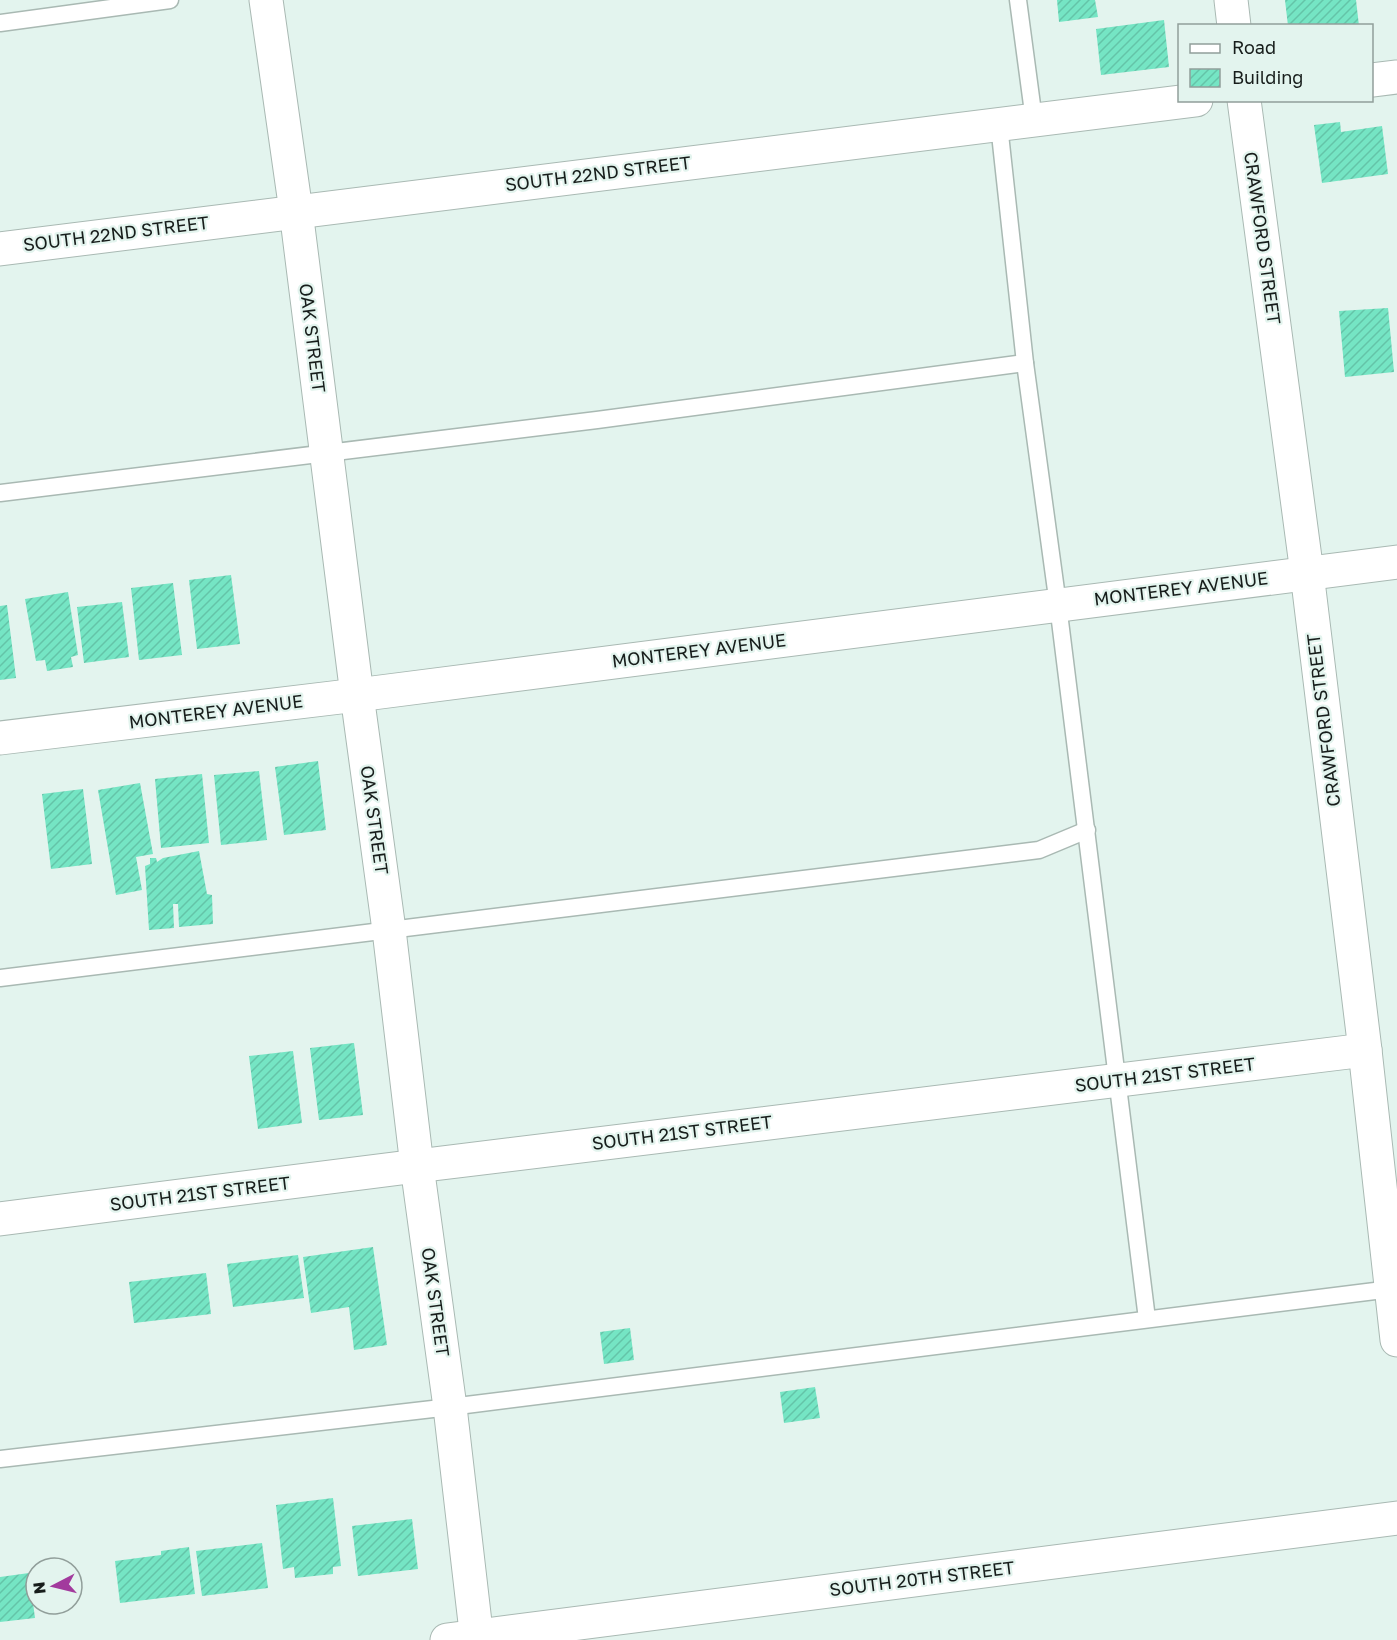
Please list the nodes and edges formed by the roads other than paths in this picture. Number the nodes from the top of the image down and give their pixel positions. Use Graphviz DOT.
graph roads {
  1 [pos="170,0"];
  2 [pos="266,0"];
  3 [pos="1018,0"];
  4 [pos="1231,0"];
  5 [pos="0,23"];
  6 [pos="1234,24"];
  7 [pos="1397,77"];
  8 [pos="1373,80"];
  9 [pos="1180,102"];
  10 [pos="1244,102"];
  11 [pos="1034,120"];
  12 [pos="999,125"];
  13 [pos="296,212"];
  14 [pos="0,249"];
  15 [pos="1025,363"];
  16 [pos="326,453"];
  17 [pos="0,494"];
  18 [pos="1397,562"];
  19 [pos="1306,573"];
  20 [pos="1058,605"];
  21 [pos="357,695"];
  22 [pos="0,738"];
  23 [pos="1087,830"];
  24 [pos="389,930"];
  25 [pos="0,978"];
  26 [pos="1365,1050"];
  27 [pos="1118,1080"];
  28 [pos="417,1166"];
  29 [pos="0,1219"];
  30 [pos="1391,1289"];
  31 [pos="1147,1319"];
  32 [pos="1397,1341"];
  33 [pos="450,1407"];
  34 [pos="0,1459"];
  35 [pos="1397,1518"];
  36 [pos="467,1639"];
  1 -- 5 [label="lane"];
  2 -- 13 [label="street, OAK STREET"];
  3 -- 11 [label="lane"];
  4 -- 6 [label="street"];
  7 -- 8 [label="street"];
  9 -- 11 [label="street, SOUTH 22ND STREET"];
  10 -- 19 [label="street, CRAWFORD STREET"];
  11 -- 12 [label="street, SOUTH 22ND STREET"];
  12 -- 13 [label="street, SOUTH 22ND STREET"];
  12 -- 15 [label="lane"];
  13 -- 14 [label="street, SOUTH 22ND STREET"];
  13 -- 16 [label="street, OAK STREET"];
  15 -- 16 [label="lane"];
  15 -- 20 [label="lane"];
  16 -- 17 [label="lane"];
  16 -- 21 [label="street, OAK STREET"];
  18 -- 19 [label="street, MONTEREY AVENUE"];
  19 -- 20 [label="street, MONTEREY AVENUE"];
  19 -- 26 [label="street, CRAWFORD STREET"];
  20 -- 21 [label="street, MONTEREY AVENUE"];
  20 -- 23 [label="lane"];
  21 -- 22 [label="street, MONTEREY AVENUE"];
  21 -- 24 [label="street, OAK STREET"];
  23 -- 24 [label="lane"];
  23 -- 27 [label="lane"];
  24 -- 25 [label="lane"];
  24 -- 28 [label="street, OAK STREET"];
  26 -- 27 [label="street, SOUTH 21ST STREET"];
  26 -- 30 [label="street, CRAWFORD STREET"];
  27 -- 28 [label="street, SOUTH 21ST STREET"];
  27 -- 31 [label="lane"];
  28 -- 29 [label="street, SOUTH 21ST STREET"];
  28 -- 33 [label="street, OAK STREET"];
  30 -- 31 [label="lane"];
  30 -- 32 [label="street, CRAWFORD STREET"];
  31 -- 33 [label="lane"];
  33 -- 34 [label="lane"];
  33 -- 36 [label="street, OAK STREET"];
  35 -- 36 [label="street, SOUTH 20TH STREET"];
}
